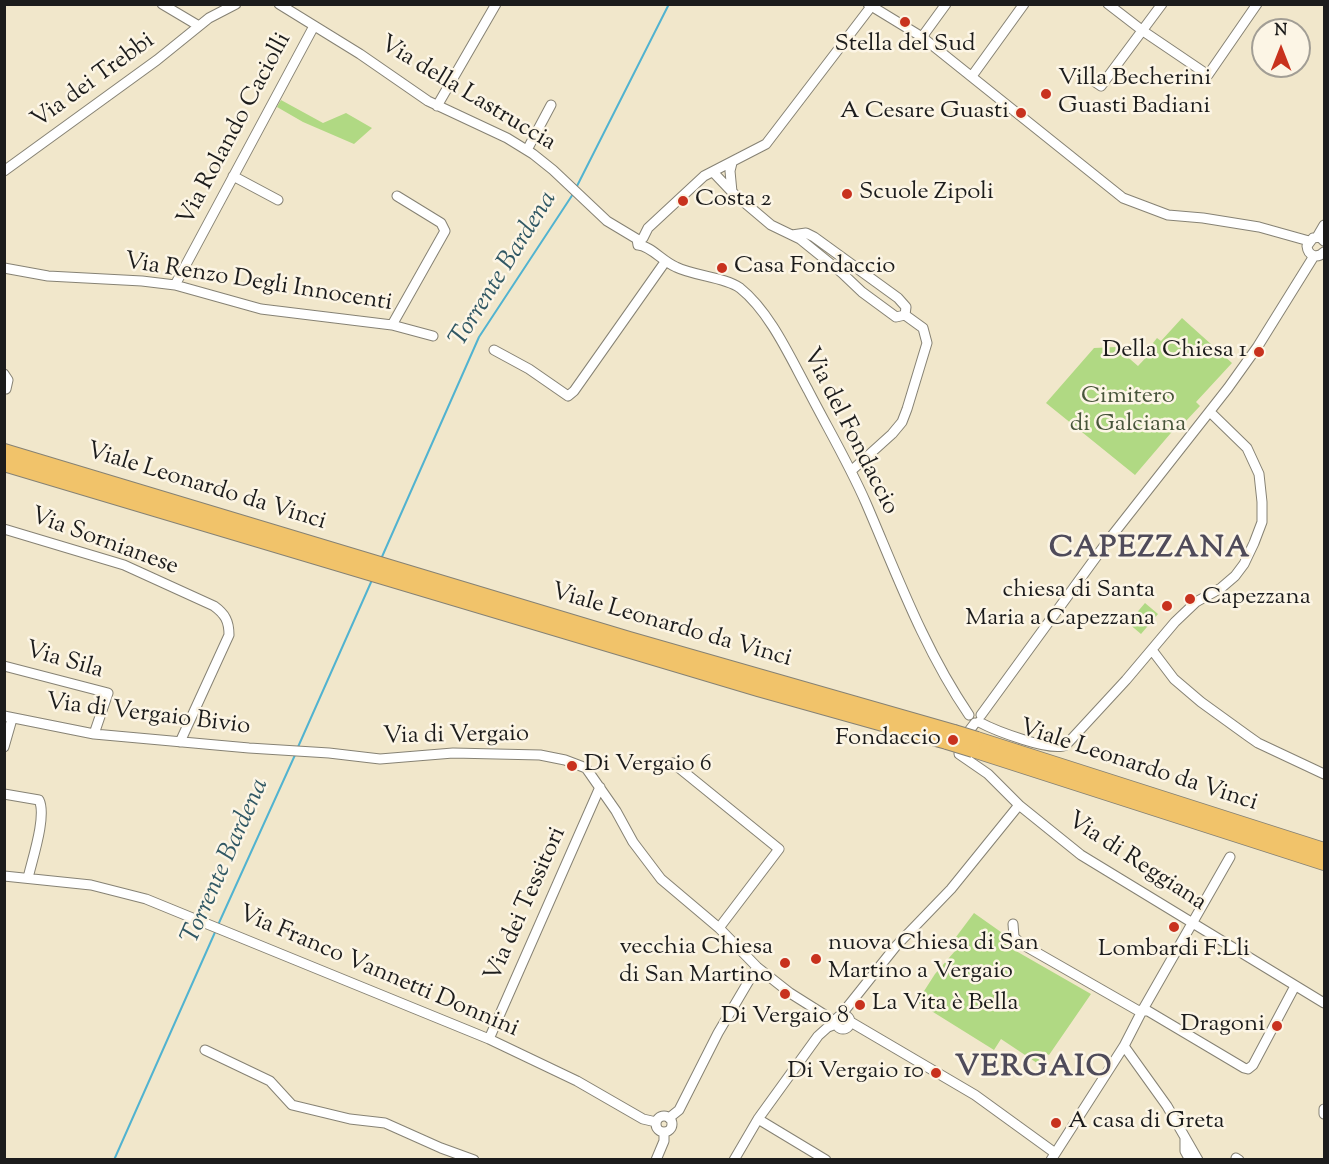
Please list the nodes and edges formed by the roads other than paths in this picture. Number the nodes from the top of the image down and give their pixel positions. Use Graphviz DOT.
graph roads {
  1 [pos="162,4"];
  2 [pos="236,4"];
  3 [pos="279,4"];
  4 [pos="496,4"];
  5 [pos="946,4"];
  6 [pos="1024,4"];
  7 [pos="1108,4"];
  8 [pos="1162,4"];
  9 [pos="1257,4"];
  10 [pos="871,5"];
  11 [pos="199,26"];
  12 [pos="314,26"];
  13 [pos="1143,31"];
  14 [pos="922,37"];
  15 [pos="972,76"];
  16 [pos="1089,78"];
  17 [pos="551,105"];
  18 [pos="437,106"];
  19 [pos="527,150"];
  20 [pos="732,163"];
  21 [pos="4,171"];
  22 [pos="713,172"];
  23 [pos="233,176"];
  24 [pos="732,192"];
  25 [pos="397,196"];
  26 [pos="278,200"];
  27 [pos="585,201"];
  28 [pos="1324,225"];
  29 [pos="1320,239"];
  30 [pos="641,240"];
  31 [pos="810,240"];
  32 [pos="1320,254"];
  33 [pos="665,262"];
  34 [pos="4,268"];
  35 [pos="175,285"];
  36 [pos="905,315"];
  37 [pos="392,325"];
  38 [pos="433,336"];
  39 [pos="494,350"];
  40 [pos="4,374"];
  41 [pos="6,389"];
  42 [pos="1210,411"];
  43 [pos="4,451"];
  44 [pos="4,464"];
  45 [pos="851,471"];
  46 [pos="4,529"];
  47 [pos="1152,650"];
  48 [pos="4,666"];
  49 [pos="8,717"];
  50 [pos="975,717"];
  51 [pos="94,734"];
  52 [pos="964,739"];
  53 [pos="180,742"];
  54 [pos="4,747"];
  55 [pos="288,751"];
  56 [pos="673,763"];
  57 [pos="1324,774"];
  58 [pos="600,787"];
  59 [pos="4,794"];
  60 [pos="1019,805"];
  61 [pos="1324,850"];
  62 [pos="1230,857"];
  63 [pos="1324,863"];
  64 [pos="4,876"];
  65 [pos="28,878"];
  66 [pos="1191,923"];
  67 [pos="1013,924"];
  68 [pos="719,928"];
  69 [pos="757,967"];
  70 [pos="1295,986"];
  71 [pos="1324,1003"];
  72 [pos="1142,1011"];
  73 [pos="821,1013"];
  74 [pos="843,1021"];
  75 [pos="818,1036"];
  76 [pos="489,1039"];
  77 [pos="1124,1046"];
  78 [pos="205,1050"];
  79 [pos="1324,1109"];
  80 [pos="1324,1114"];
  81 [pos="669,1118"];
  82 [pos="758,1119"];
  83 [pos="656,1122"];
  84 [pos="664,1132"];
  85 [pos="1185,1135"];
  86 [pos="1053,1156"];
  87 [pos="474,1160"];
  88 [pos="656,1160"];
  89 [pos="734,1160"];
  90 [pos="826,1160"];
  91 [pos="1190,1160"];
  92 [pos="1198,1160"];
  1 -- 11 [label="street"];
  2 -- 11 [label="street, Via dei Trebbi"];
  3 -- 12 [label="street, Via della Lastruccia"];
  4 -- 18 [label="street"];
  5 -- 14 [label="street"];
  6 -- 15 [label="street"];
  7 -- 13 [label="street"];
  8 -- 13 [label="street"];
  9 -- 13 [label="street"];
  10 -- 14 [label="street"];
  10 -- 20 [label="street"];
  11 -- 21 [label="street, Via dei Trebbi"];
  12 -- 18 [label="street, Via della Lastruccia"];
  12 -- 23 [label="street, Via Rolando Caciolli"];
  13 -- 16 [label="street"];
  14 -- 15 [label="street"];
  15 -- 29 [label="street"];
  17 -- 19 [label="street"];
  18 -- 19 [label="street, Via della Lastruccia"];
  19 -- 27 [label="street, Via della Lastruccia"];
  20 -- 22 [label="street"];
  20 -- 24 [label="street"];
  22 -- 24 [label="street"];
  22 -- 30 [label="street"];
  23 -- 26 [label="street"];
  23 -- 35 [label="street, Via Rolando Caciolli"];
  24 -- 31 [label="street"];
  25 -- 37 [label="street"];
  27 -- 30 [label="street, Via del Fondaccio"];
  28 -- 29 [label="street"];
  29 -- 32 [label="street"];
  30 -- 33 [label="street, Via del Fondaccio"];
  31 -- 36 [label="street"];
  31 -- 36 [label="street"];
  32 -- 42 [label="street"];
  33 -- 39 [label="street"];
  33 -- 45 [label="street, Via del Fondaccio"];
  34 -- 35 [label="street, Via Renzo Degli Innocenti"];
  35 -- 37 [label="street, Via Renzo Degli Innocenti"];
  36 -- 45 [label="street"];
  37 -- 38 [label="street, Via Renzo Degli Innocenti"];
  40 -- 41 [label="street"];
  42 -- 47 [label="street"];
  42 -- 50 [label="street"];
  43 -- 52 [label="highway, Viale Leonardo da Vinci"];
  44 -- 52 [label="highway, Viale Leonardo da Vinci"];
  45 -- 50 [label="street, Via del Fondaccio"];
  46 -- 53 [label="street, Via Sornianese"];
  47 -- 50 [label="street, Via del Fondaccio"];
  47 -- 57 [label="street"];
  48 -- 51 [label="street, Via Sila"];
  49 -- 51 [label="street, Via di Vergaio Bivio"];
  49 -- 54 [label="street"];
  50 -- 52 [label="street, Via di Reggiana"];
  51 -- 53 [label="street, Via di Vergaio Bivio"];
  52 -- 60 [label="street, Via di Reggiana"];
  52 -- 61 [label="highway, Viale Leonardo da Vinci"];
  52 -- 63 [label="highway, Viale Leonardo da Vinci"];
  53 -- 55 [label="street, Via di Vergaio Bivio"];
  55 -- 58 [label="street, Via di Vergaio"];
  56 -- 68 [label="street"];
  58 -- 68 [label="street, Via di Vergaio"];
  58 -- 76 [label="street, Via dei Tessitori"];
  59 -- 65 [label="street"];
  60 -- 66 [label="street, Via di Reggiana"];
  60 -- 74 [label="street"];
  62 -- 66 [label="street"];
  64 -- 65 [label="street, Via Franco Vannetti Donnini"];
  65 -- 76 [label="street, Via Franco Vannetti Donnini"];
  66 -- 70 [label="street, Via di Reggiana"];
  66 -- 72 [label="street"];
  67 -- 72 [label="street"];
  68 -- 69 [label="street, Via di Vergaio"];
  69 -- 73 [label="street, Via di Vergaio"];
  69 -- 81 [label="street"];
  70 -- 71 [label="street, Via di Reggiana"];
  70 -- 72 [label="street"];
  72 -- 77 [label="street"];
  73 -- 74 [label="street, Via di Vergaio"];
  73 -- 75 [label="street"];
  74 -- 75 [label="street"];
  74 -- 86 [label="street, Via di Vergaio"];
  75 -- 82 [label="street"];
  76 -- 83 [label="street, Via Franco Vannetti Donnini"];
  77 -- 85 [label="street"];
  77 -- 86 [label="street"];
  78 -- 87 [label="street"];
  79 -- 80 [label="street"];
  81 -- 83 [label="street"];
  81 -- 84 [label="street"];
  82 -- 89 [label="street"];
  82 -- 90 [label="street"];
  83 -- 84 [label="street"];
  84 -- 88 [label="street"];
  85 -- 91 [label="street"];
  85 -- 92 [label="street"];
}
